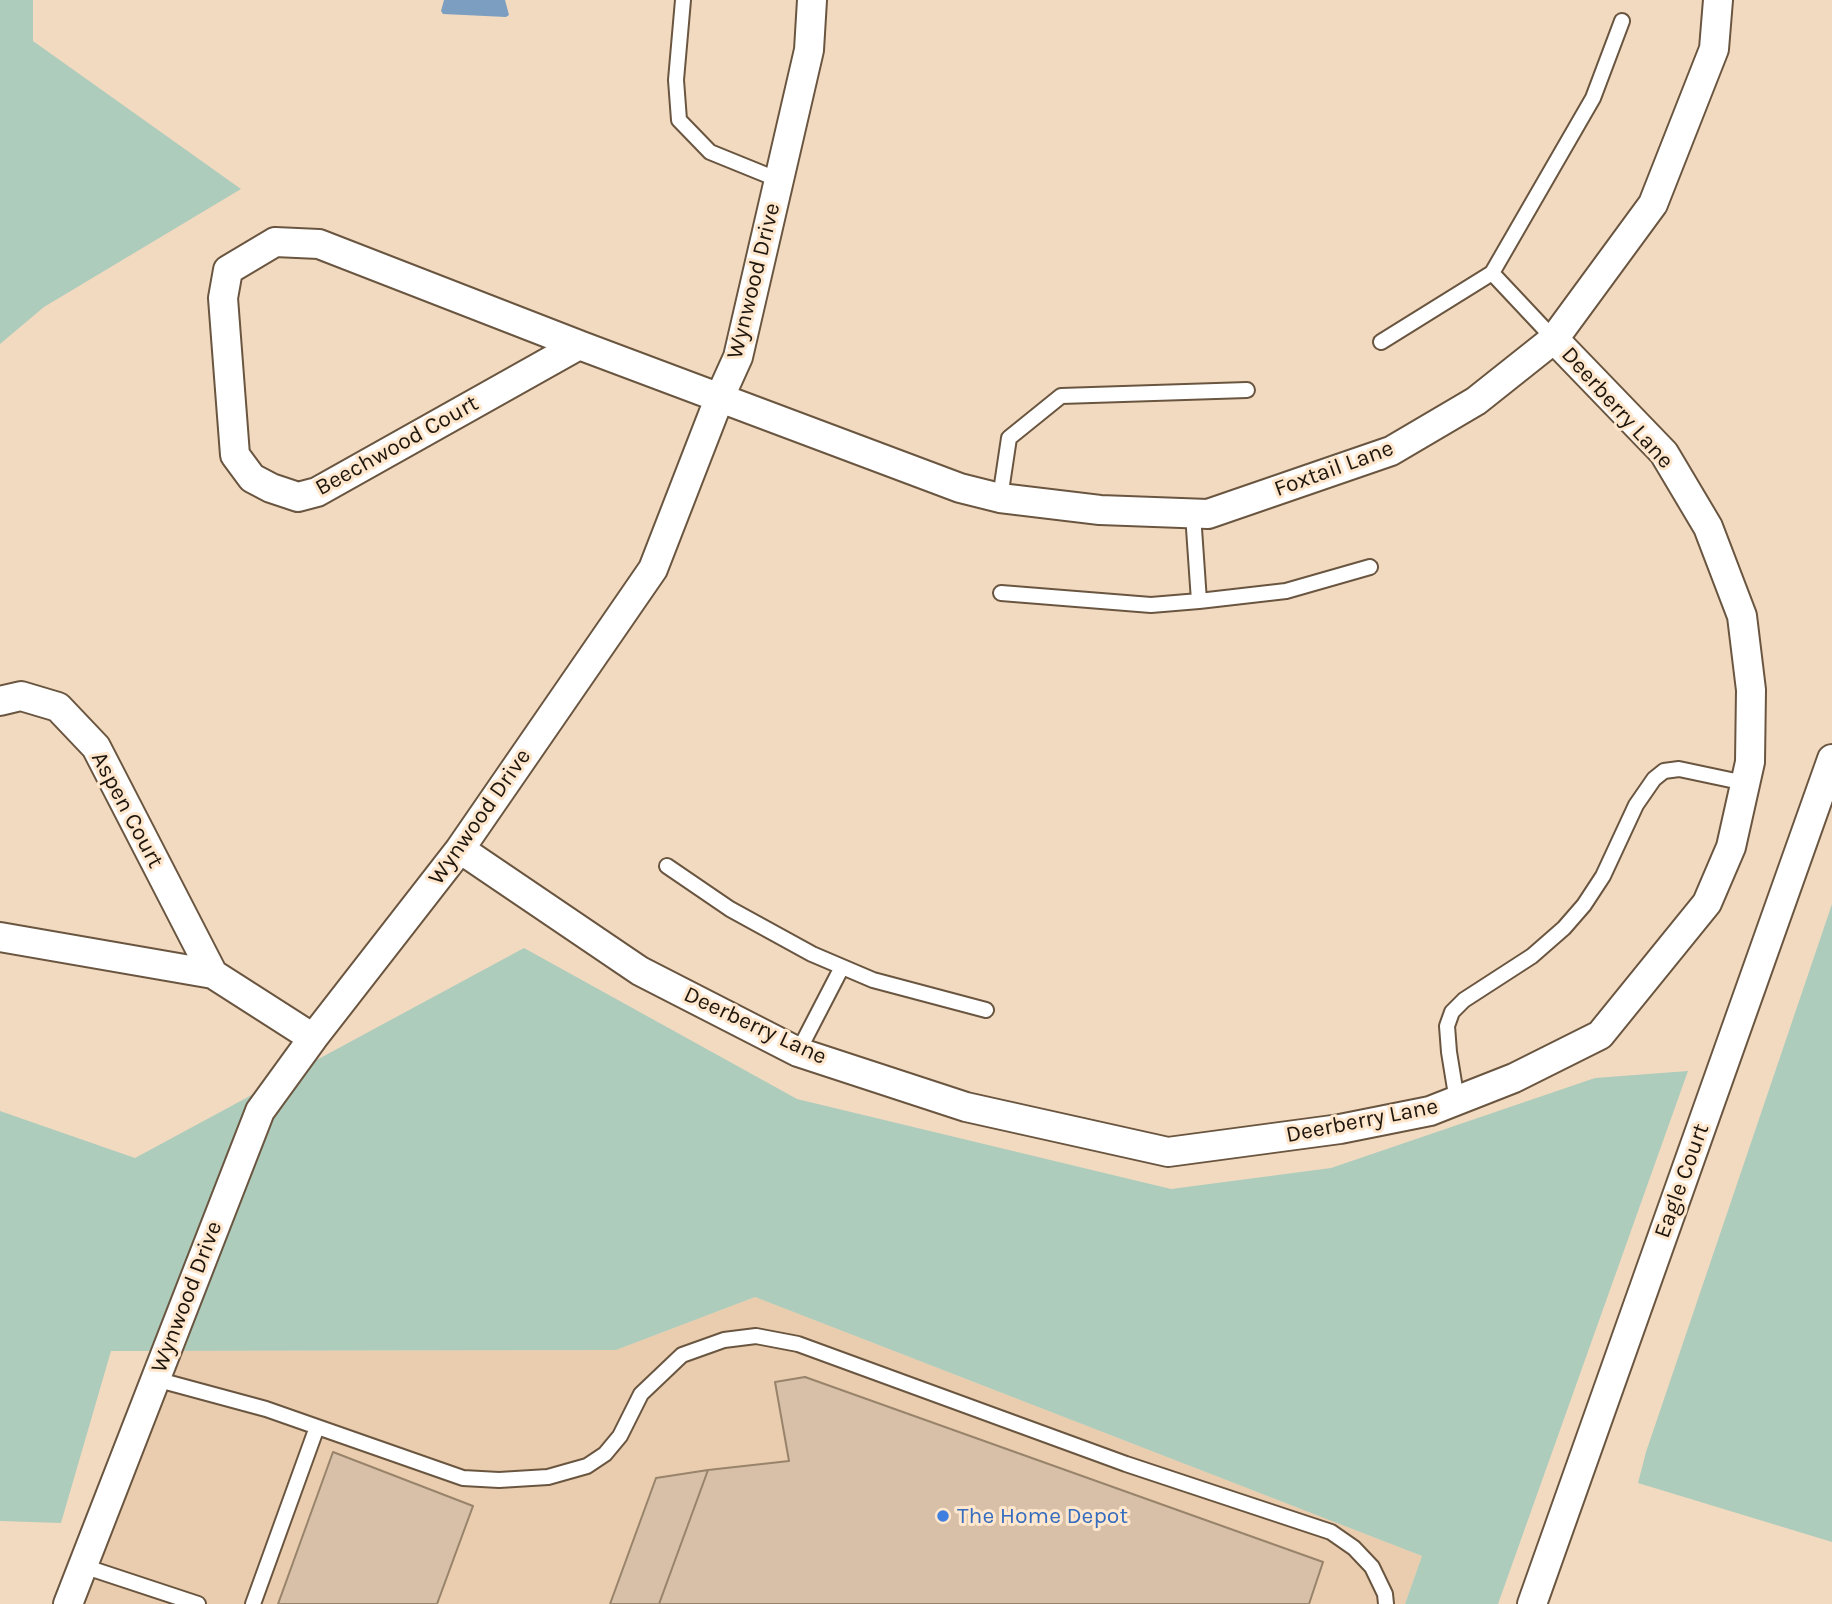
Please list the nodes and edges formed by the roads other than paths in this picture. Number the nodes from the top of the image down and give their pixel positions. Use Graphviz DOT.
graph roads {
  1 [pos="682,0"];
  2 [pos="812,0"];
  3 [pos="1718,0"];
  4 [pos="1622,21"];
  5 [pos="779,180"];
  6 [pos="1492,274"];
  7 [pos="1555,339"];
  8 [pos="1381,341"];
  9 [pos="579,345"];
  10 [pos="1247,390"];
  11 [pos="719,399"];
  12 [pos="1000,498"];
  13 [pos="1193,514"];
  14 [pos="1370,567"];
  15 [pos="1001,593"];
  16 [pos="1199,601"];
  17 [pos="0,701"];
  18 [pos="1832,759"];
  19 [pos="1745,783"];
  20 [pos="460,849"];
  21 [pos="667,866"];
  22 [pos="0,937"];
  23 [pos="842,967"];
  24 [pos="213,974"];
  25 [pos="986,1010"];
  26 [pos="313,1038"];
  27 [pos="798,1052"];
  28 [pos="1457,1101"];
  29 [pos="155,1379"];
  30 [pos="317,1427"];
  31 [pos="83,1566"];
  32 [pos="68,1604"];
  33 [pos="198,1604"];
  34 [pos="253,1604"];
  35 [pos="1386,1604"];
  36 [pos="1532,1604"];
  1 -- 5 [label="lane"];
  2 -- 5 [label="street, Wynwood Drive"];
  3 -- 7 [label="street, Foxtail Lane"];
  4 -- 6 [label="lane"];
  5 -- 11 [label="street, Wynwood Drive"];
  6 -- 7 [label="lane"];
  6 -- 8 [label="lane"];
  7 -- 13 [label="street, Foxtail Lane"];
  7 -- 19 [label="street, Deerberry Lane"];
  9 -- 9 [label="street, Beechwood Court"];
  9 -- 11 [label="street, Beechwood Court"];
  10 -- 12 [label="lane"];
  11 -- 12 [label="street, Foxtail Lane"];
  11 -- 20 [label="street, Wynwood Drive"];
  12 -- 13 [label="street, Foxtail Lane"];
  13 -- 16 [label="lane"];
  14 -- 16 [label="lane"];
  15 -- 16 [label="lane"];
  17 -- 24 [label="street, Aspen Court"];
  18 -- 36 [label="street, Eagle Court"];
  19 -- 28 [label="street, Deerberry Lane"];
  19 -- 28 [label="lane"];
  20 -- 26 [label="street, Wynwood Drive"];
  20 -- 27 [label="street, Deerberry Lane"];
  21 -- 23 [label="lane"];
  22 -- 24 [label="street"];
  23 -- 25 [label="lane"];
  23 -- 27 [label="lane"];
  24 -- 26 [label="street"];
  26 -- 29 [label="street, Wynwood Drive"];
  27 -- 28 [label="street, Deerberry Lane"];
  29 -- 30 [label="lane"];
  29 -- 31 [label="street, Wynwood Drive"];
  30 -- 34 [label="lane"];
  30 -- 35 [label="lane"];
  31 -- 32 [label="street, Wynwood Drive"];
  31 -- 33 [label="lane"];
}
